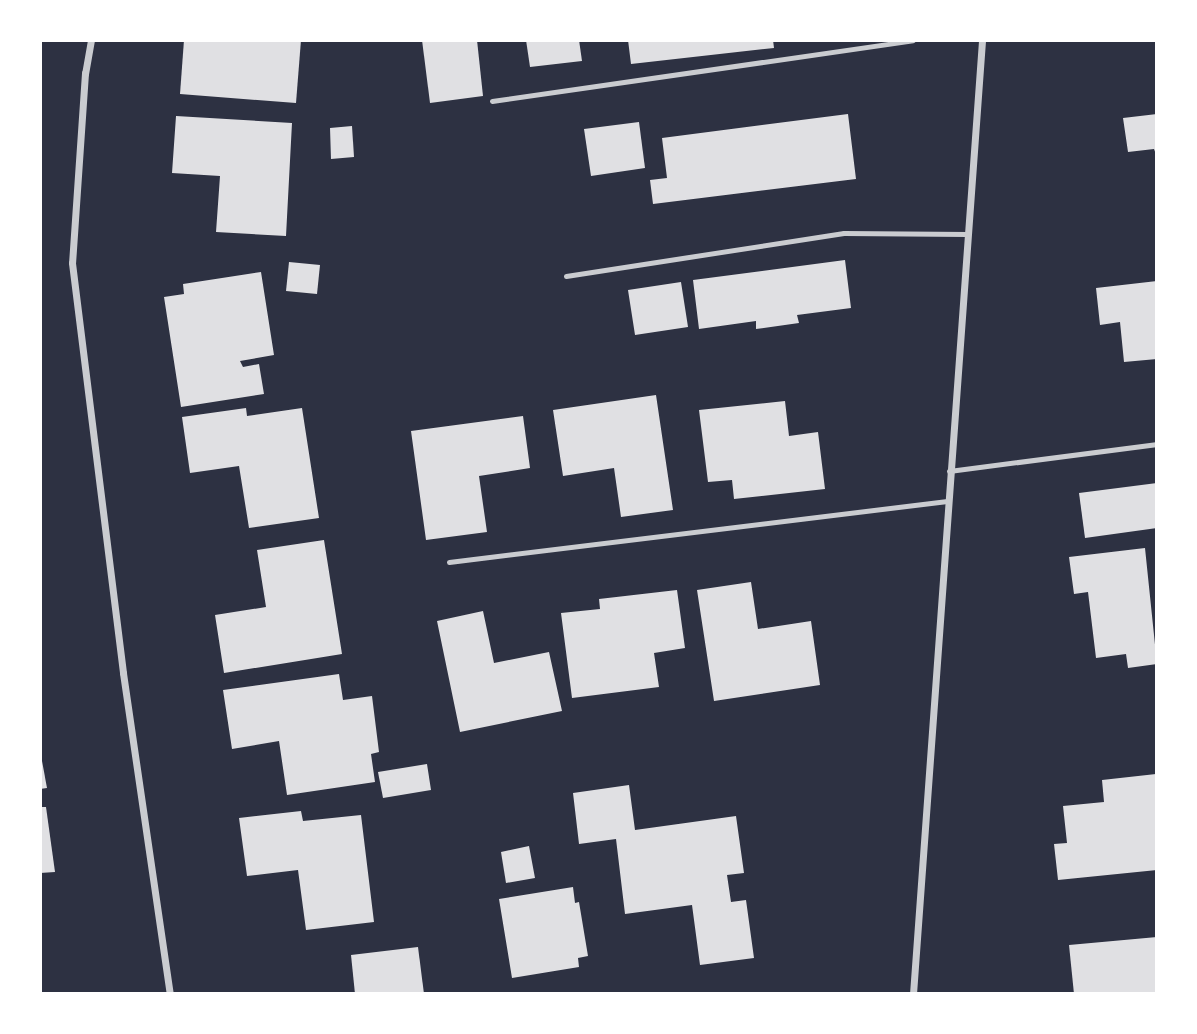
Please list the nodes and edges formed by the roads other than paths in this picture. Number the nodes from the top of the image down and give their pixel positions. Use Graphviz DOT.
graph roads {
  1 [pos="91,40"];
  2 [pos="913,40"];
  3 [pos="982,40"];
  4 [pos="492,101"];
  5 [pos="967,234"];
  6 [pos="566,276"];
  7 [pos="1157,444"];
  8 [pos="949,471"];
  9 [pos="947,501"];
  10 [pos="449,562"];
  11 [pos="170,994"];
  12 [pos="913,994"];
  1 -- 11 [label="street"];
  2 -- 4 [label="lane"];
  3 -- 5 [label="street"];
  5 -- 6 [label="lane"];
  5 -- 8 [label="street"];
  7 -- 8 [label="lane"];
  8 -- 9 [label="street"];
  9 -- 10 [label="lane"];
  9 -- 12 [label="street"];
}
